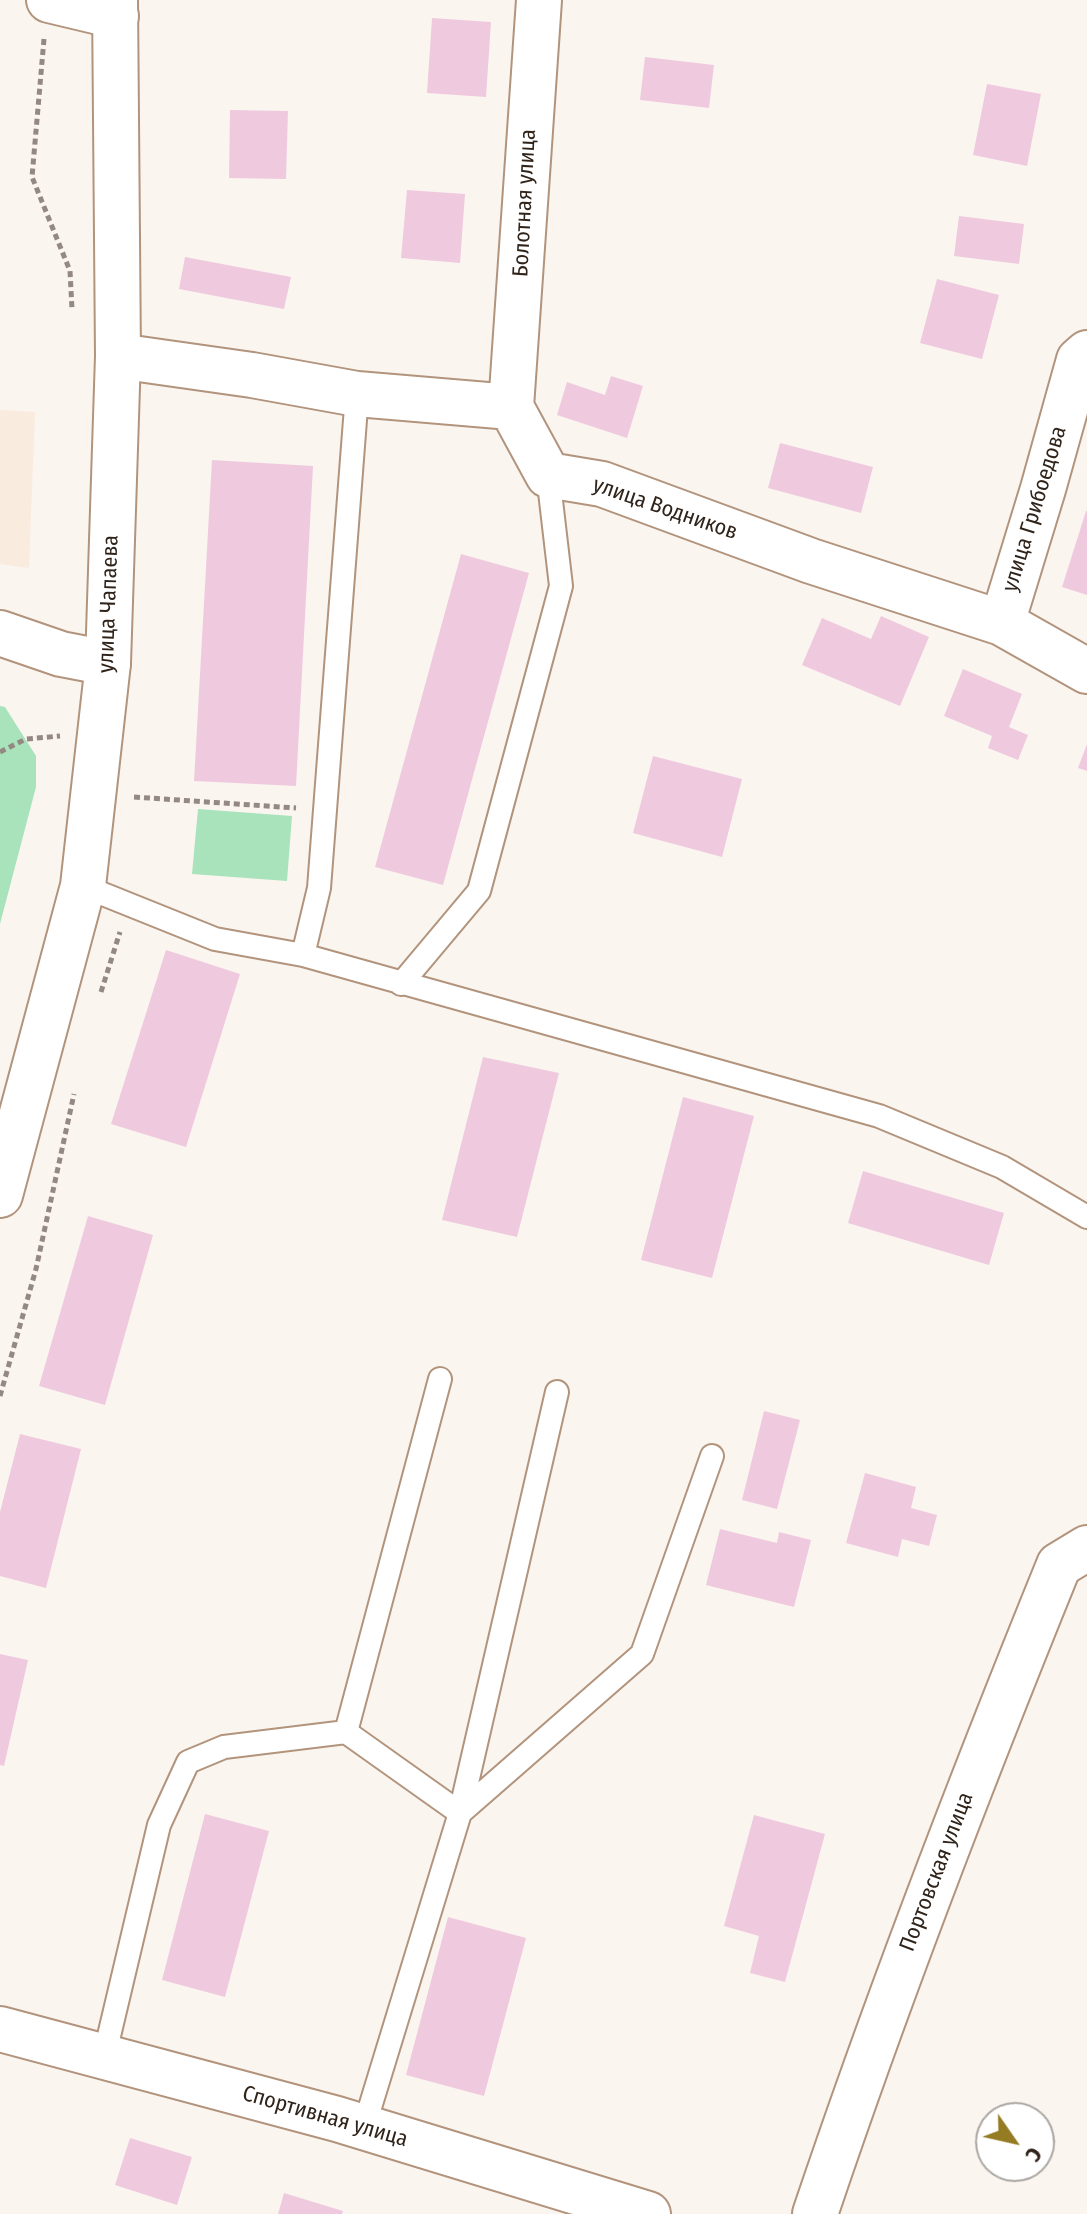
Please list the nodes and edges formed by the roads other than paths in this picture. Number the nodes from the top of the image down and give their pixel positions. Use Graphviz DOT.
graph roads {
  1 [pos="50,0"];
  2 [pos="539,0"];
  3 [pos="115,8"];
  4 [pos="1087,353"];
  5 [pos="118,356"];
  6 [pos="357,394"];
  7 [pos="511,407"];
  8 [pos="548,475"];
  9 [pos="1002,623"];
  10 [pos="0,633"];
  11 [pos="108,663"];
  12 [pos="1087,671"];
  13 [pos="83,886"];
  14 [pos="303,955"];
  15 [pos="401,984"];
  16 [pos="0,1195"];
  17 [pos="1087,1217"];
  18 [pos="440,1379"];
  19 [pos="557,1392"];
  20 [pos="712,1456"];
  21 [pos="1087,1548"];
  22 [pos="346,1732"];
  23 [pos="460,1813"];
  24 [pos="0,2029"];
  25 [pos="104,2057"];
  26 [pos="364,2127"];
  27 [pos="648,2214"];
  28 [pos="815,2214"];
  1 -- 3 [label="street"];
  2 -- 7 [label="street, Болотная улица"];
  3 -- 5 [label="street, улица Чапаева"];
  4 -- 9 [label="street, улица Грибоедова"];
  5 -- 6 [label="street"];
  5 -- 11 [label="street, улица Чапаева"];
  6 -- 7 [label="street"];
  6 -- 14 [label="lane"];
  7 -- 8 [label="street"];
  8 -- 9 [label="street, улица Водников"];
  8 -- 15 [label="lane"];
  9 -- 12 [label="street, улица Водников"];
  10 -- 11 [label="street"];
  11 -- 13 [label="street, улица Чапаева"];
  13 -- 14 [label="lane"];
  13 -- 16 [label="street, улица Чапаева"];
  14 -- 15 [label="lane"];
  15 -- 17 [label="lane"];
  18 -- 22 [label="lane"];
  19 -- 23 [label="lane"];
  20 -- 23 [label="lane"];
  21 -- 28 [label="street, Портовская улица"];
  22 -- 23 [label="lane"];
  22 -- 25 [label="lane"];
  23 -- 26 [label="lane"];
  24 -- 25 [label="street, Спортивная улица"];
  25 -- 26 [label="street, Спортивная улица"];
  26 -- 27 [label="street, Спортивная улица"];
}
